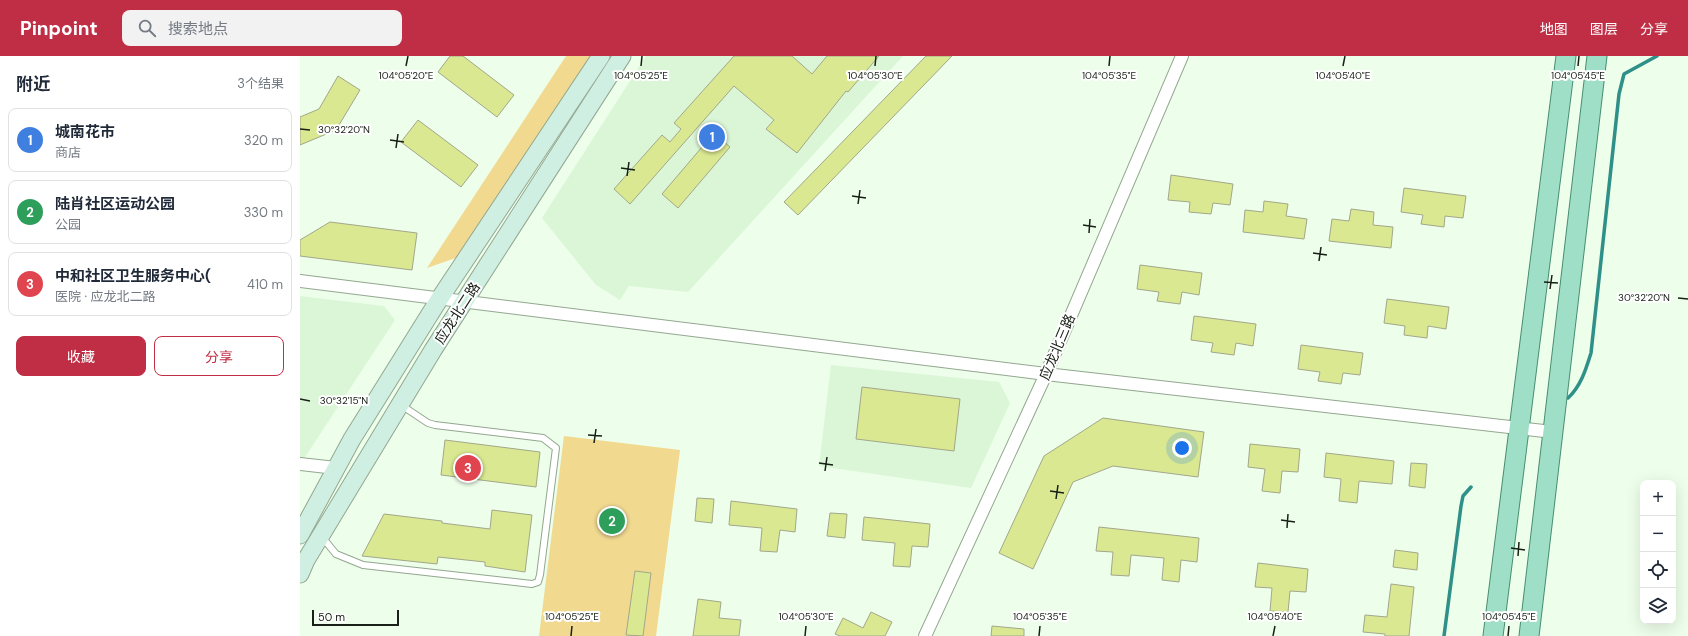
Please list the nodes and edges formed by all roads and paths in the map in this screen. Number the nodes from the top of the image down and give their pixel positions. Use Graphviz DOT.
graph roads {
  1 [pos="601,56"];
  2 [pos="622,56"];
  3 [pos="1182,56"];
  4 [pos="1566,56"];
  5 [pos="1597,56"];
  6 [pos="300,281"];
  7 [pos="440,298"];
  8 [pos="465,301"];
  9 [pos="1046,374"];
  10 [pos="400,404"];
  11 [pos="1519,430"];
  12 [pos="1553,432"];
  13 [pos="300,464"];
  14 [pos="336,468"];
  15 [pos="300,535"];
  16 [pos="321,536"];
  17 [pos="300,574"];
  18 [pos="925,636"];
  19 [pos="1493,636"];
  20 [pos="1529,636"];
  1 -- 7 [label="main road, 应龙北二路"];
  2 -- 8 [label="main road, 应龙北二路"];
  3 -- 9 [label="street, 应龙北三路"];
  4 -- 11 [label="main road"];
  5 -- 12 [label="main road"];
  6 -- 7 [label="street"];
  7 -- 8 [label="street"];
  7 -- 14 [label="main road, 应龙北二路"];
  8 -- 9 [label="street"];
  8 -- 10 [label="main road, 应龙北二路"];
  9 -- 11 [label="street"];
  9 -- 18 [label="street, 应龙北三路"];
  10 -- 16 [label="main road, 应龙北二路"];
  10 -- 16 [label="lane"];
  11 -- 12 [label="street"];
  11 -- 19 [label="main road"];
  12 -- 20 [label="main road"];
  13 -- 14 [label="street"];
  14 -- 15 [label="main road, 应龙北二路"];
  16 -- 17 [label="main road, 应龙北二路"];
}
